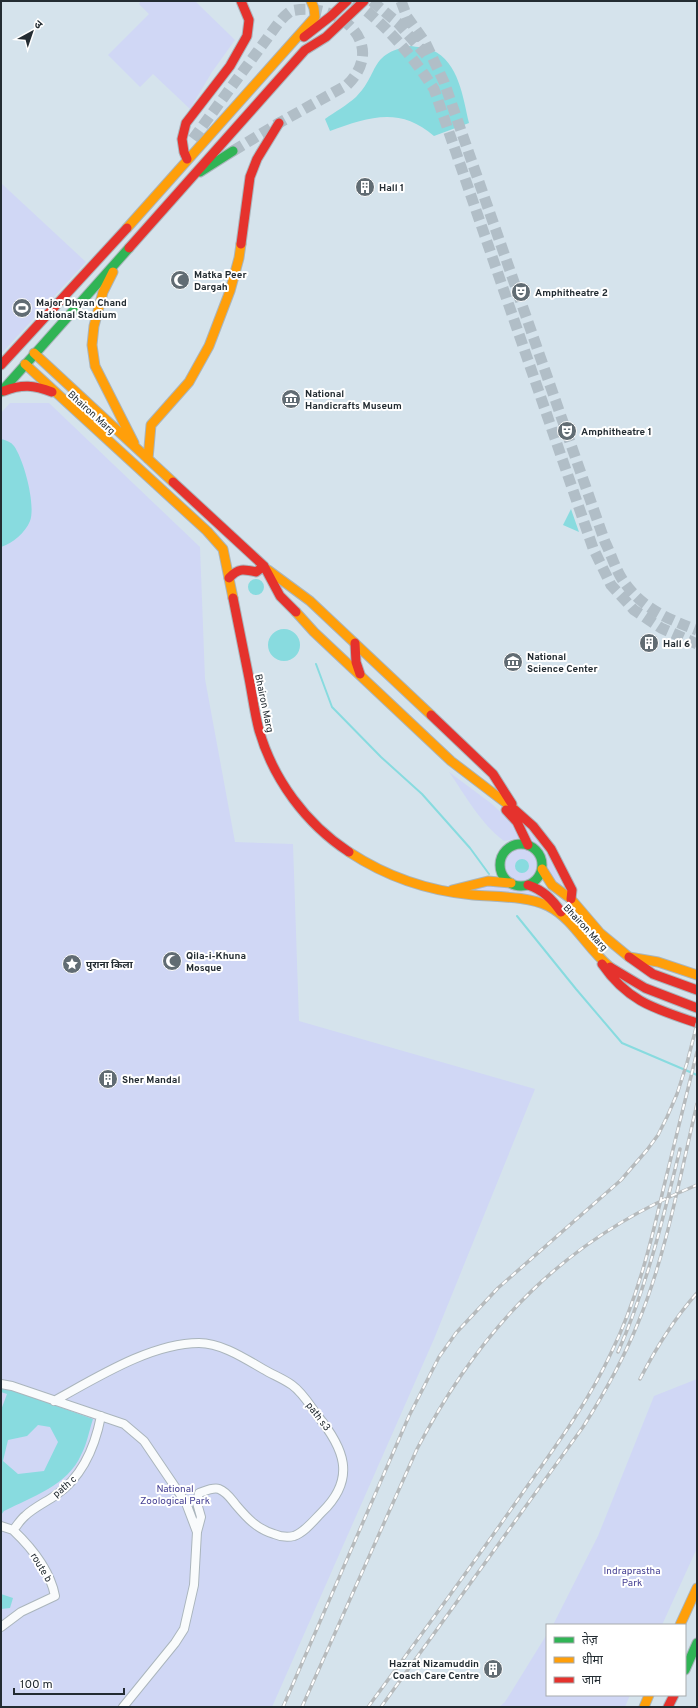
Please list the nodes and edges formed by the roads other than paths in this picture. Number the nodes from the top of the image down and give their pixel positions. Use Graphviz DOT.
graph roads {
  1 [pos="241,1"];
  2 [pos="312,1"];
  3 [pos="347,1"];
  4 [pos="364,1"];
  5 [pos="288,48"];
  6 [pos="279,123"];
  7 [pos="193,139"];
  8 [pos="233,151"];
  9 [pos="187,159"];
  10 [pos="187,181"];
  11 [pos="116,264"];
  12 [pos="34,353"];
  13 [pos="25,364"];
  14 [pos="1,366"];
  15 [pos="1,393"];
  16 [pos="58,395"];
  17 [pos="137,450"];
  18 [pos="148,459"];
  19 [pos="232,537"];
  20 [pos="223,549"];
  21 [pos="265,567"];
  22 [pos="229,578"];
  23 [pos="355,643"];
  24 [pos="360,675"];
  25 [pos="484,786"];
  26 [pos="516,810"];
  27 [pos="528,845"];
  28 [pos="542,869"];
  29 [pos="511,883"];
  30 [pos="528,885"];
  31 [pos="448,891"];
  32 [pos="574,902"];
  33 [pos="565,917"];
  34 [pos="599,957"];
  35 [pos="629,957"];
  36 [pos="697,975"];
  37 [pos="697,990"];
  38 [pos="697,1008"];
  39 [pos="697,1023"];
  40 [pos="1,1384"];
  41 [pos="54,1401"];
  42 [pos="101,1416"];
  43 [pos="1,1526"];
  44 [pos="12,1530"];
  45 [pos="197,1532"];
  46 [pos="697,1588"];
  47 [pos="680,1624"];
  48 [pos="1,1627"];
  49 [pos="697,1643"];
  50 [pos="686,1668"];
  51 [pos="649,1696"];
  52 [pos="674,1696"];
  53 [pos="123,1707"];
  54 [pos="644,1707"];
  55 [pos="668,1707"];
  1 -- 9 [label="main road"];
  2 -- 5 [label="main road"];
  3 -- 5 [label="main road"];
  4 -- 10 [label="main road"];
  5 -- 9 [label="main road"];
  6 -- 18 [label="main road"];
  7 -- 9 [label="main road"];
  8 -- 10 [label="main road"];
  9 -- 14 [label="main road"];
  10 -- 11 [label="main road"];
  11 -- 12 [label="main road"];
  11 -- 17 [label="main road"];
  12 -- 13 [label="main road"];
  12 -- 17 [label="main road, Bhairon Marg"];
  13 -- 15 [label="main road"];
  13 -- 16 [label="main road, Bhairon Marg"];
  15 -- 16 [label="main road"];
  16 -- 20 [label="main road, Bhairon Marg"];
  17 -- 18 [label="main road, Bhairon Marg"];
  18 -- 19 [label="main road, Bhairon Marg"];
  19 -- 20 [label="main road"];
  19 -- 21 [label="main road, Bhairon Marg"];
  20 -- 22 [label="main road, Bhairon Marg"];
  21 -- 22 [label="main road"];
  21 -- 23 [label="main road"];
  21 -- 24 [label="main road, Bhairon Marg"];
  22 -- 31 [label="main road, Bhairon Marg"];
  23 -- 24 [label="main road"];
  23 -- 26 [label="main road"];
  24 -- 25 [label="main road, Bhairon Marg"];
  25 -- 26 [label="main road, Bhairon Marg"];
  25 -- 27 [label="main road"];
  26 -- 32 [label="main road, Bhairon Marg"];
  27 -- 28 [label="main road"];
  27 -- 29 [label="main road"];
  28 -- 30 [label="main road"];
  28 -- 32 [label="main road"];
  29 -- 30 [label="main road"];
  29 -- 31 [label="main road"];
  30 -- 33 [label="main road"];
  31 -- 33 [label="main road, Bhairon Marg"];
  32 -- 33 [label="main road"];
  32 -- 35 [label="main road, Bhairon Marg"];
  33 -- 34 [label="main road, Bhairon Marg"];
  34 -- 38 [label="main road, Bhairon Marg"];
  34 -- 39 [label="main road"];
  35 -- 36 [label="main road, Bhairon Marg"];
  35 -- 37 [label="main road"];
  40 -- 41 [label="street"];
  41 -- 42 [label="street"];
  41 -- 45 [label="street, path s3"];
  42 -- 44 [label="street, path c"];
  42 -- 45 [label="street"];
  43 -- 44 [label="street"];
  44 -- 48 [label="street, route b"];
  45 -- 53 [label="street"];
  46 -- 47 [label="main road"];
  49 -- 50 [label="main road"];
  51 -- 54 [label="main road"];
  52 -- 55 [label="main road"];
}
